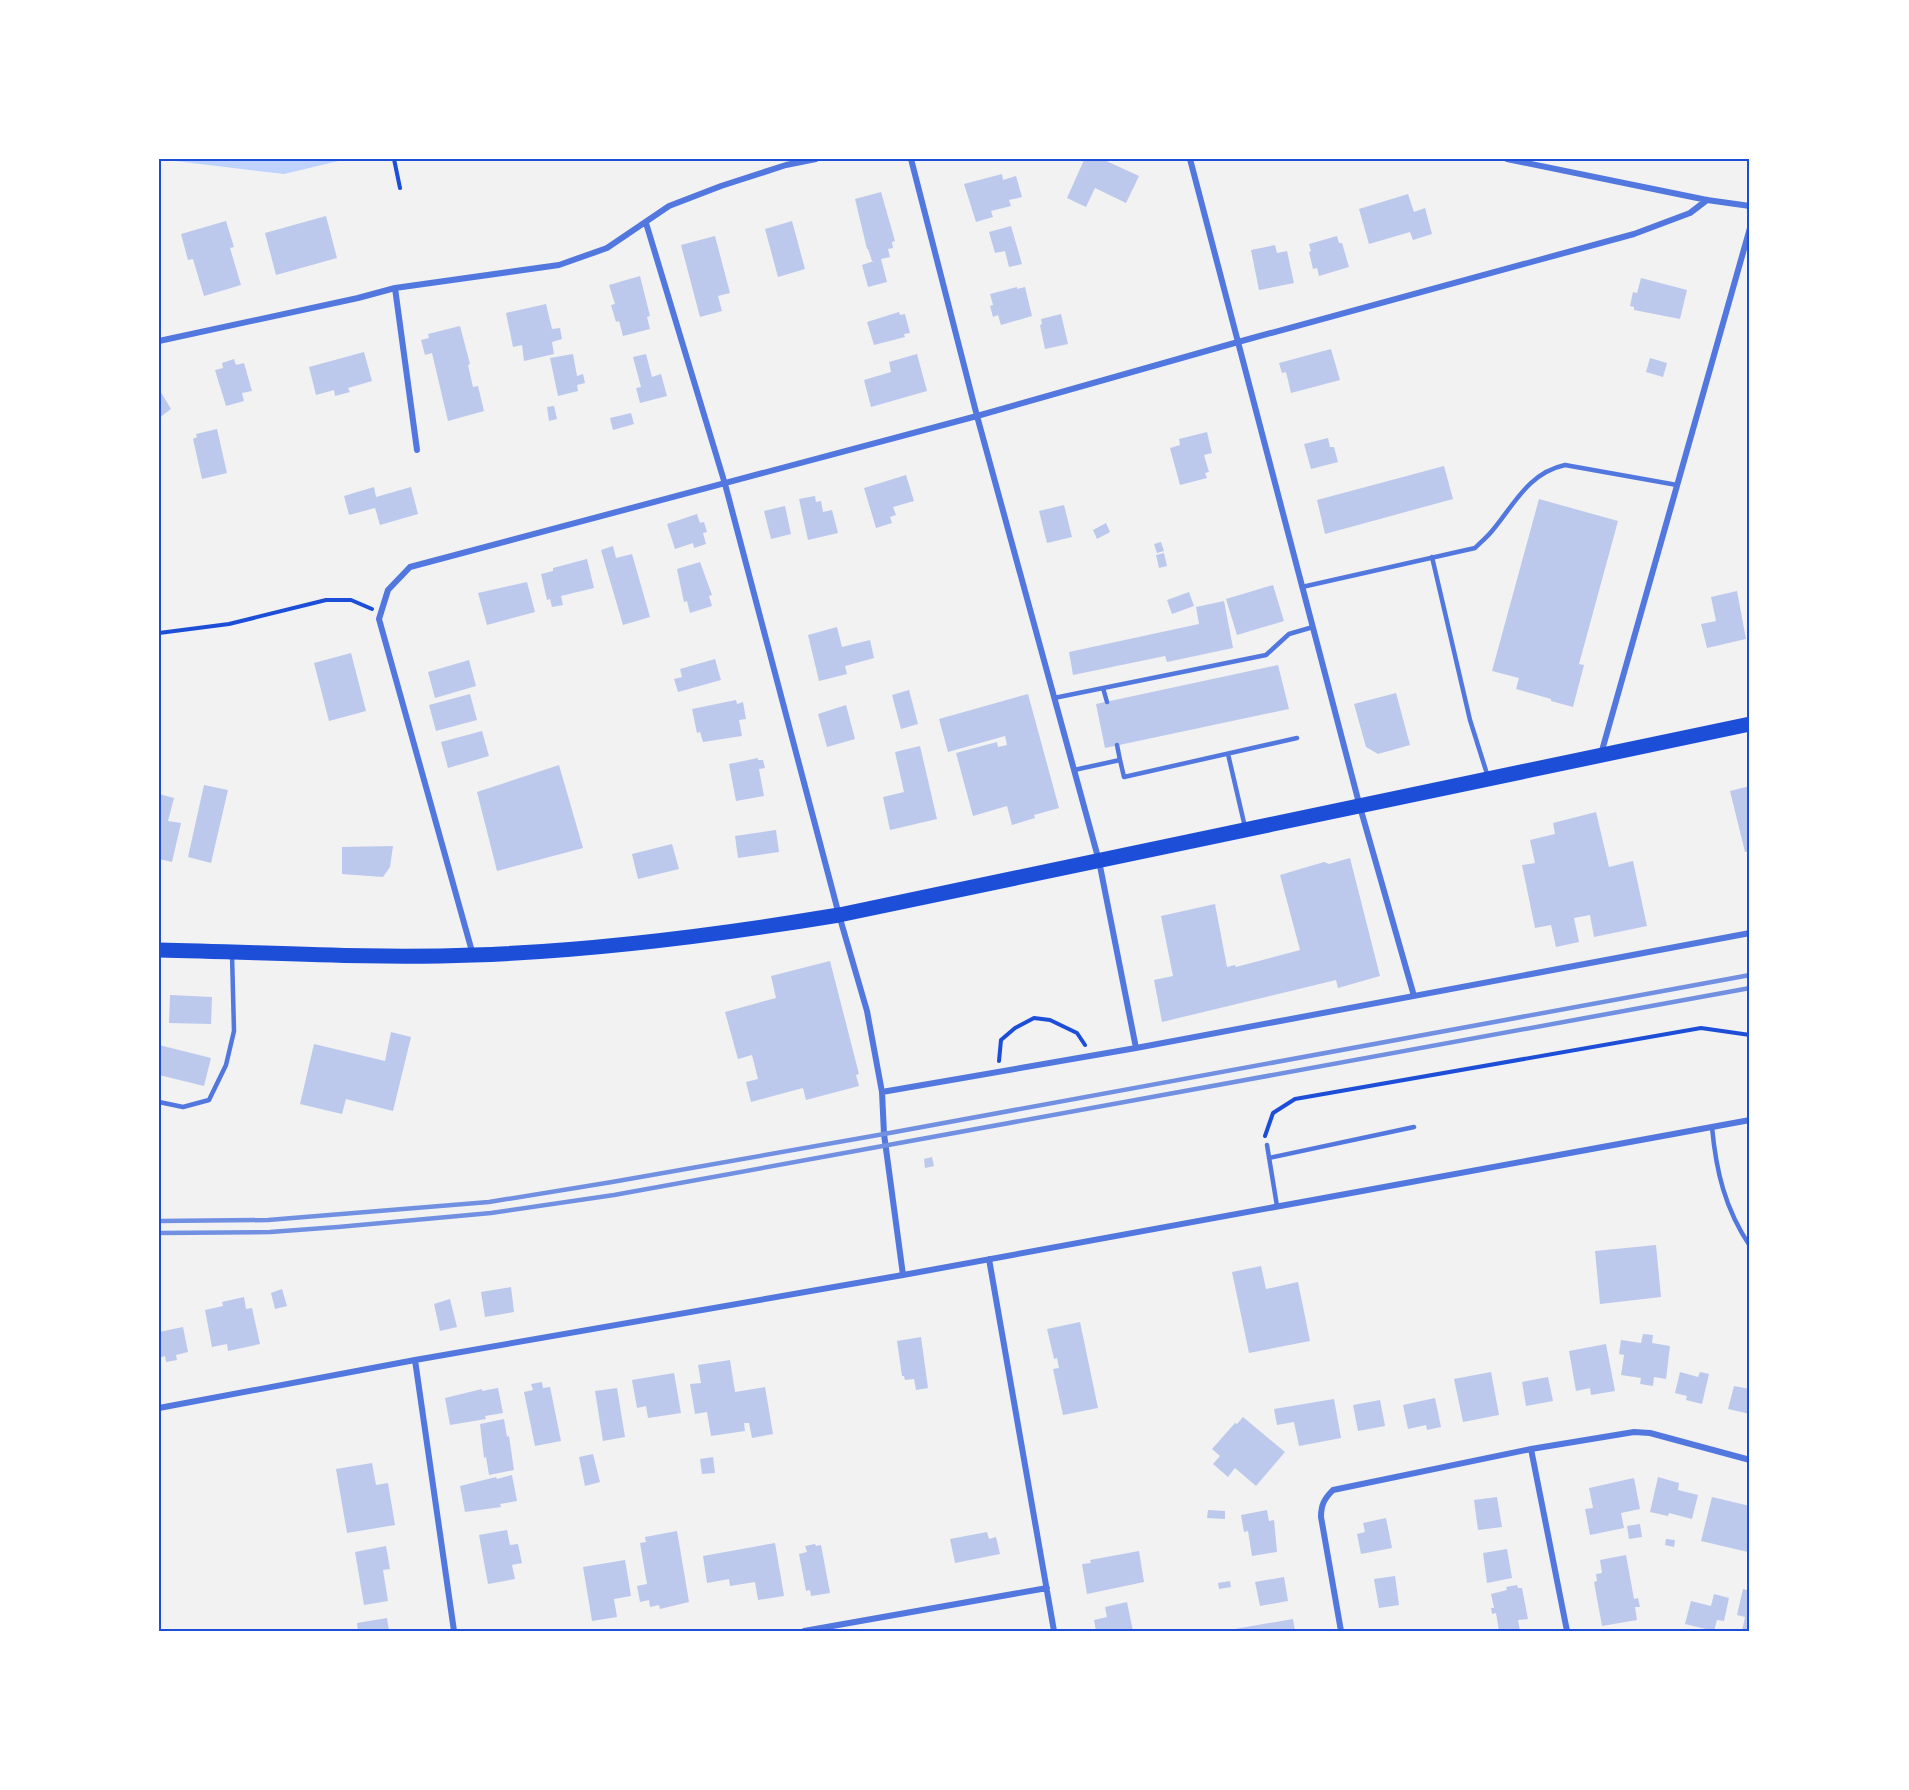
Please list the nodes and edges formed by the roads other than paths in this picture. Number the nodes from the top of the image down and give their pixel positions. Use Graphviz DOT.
graph roads {
  1 [pos="816,159"];
  2 [pos="911,159"];
  3 [pos="1190,159"];
  4 [pos="1507,159"];
  5 [pos="1707,200"];
  6 [pos="1750,206"];
  7 [pos="646,223"];
  8 [pos="1750,228"];
  9 [pos="395,288"];
  10 [pos="159,341"];
  11 [pos="1238,342"];
  12 [pos="977,416"];
  13 [pos="417,450"];
  14 [pos="725,484"];
  15 [pos="1677,485"];
  16 [pos="1432,557"];
  17 [pos="1302,587"];
  18 [pos="1313,627"];
  19 [pos="1103,688"];
  20 [pos="1054,698"];
  21 [pos="1107,702"];
  22 [pos="1750,724"];
  23 [pos="1298,738"];
  24 [pos="1117,745"];
  25 [pos="1228,754"];
  26 [pos="1600,757"];
  27 [pos="1120,760"];
  28 [pos="1074,770"];
  29 [pos="1489,780"];
  30 [pos="1360,807"];
  31 [pos="1246,830"];
  32 [pos="1099,861"];
  33 [pos="839,915"];
  34 [pos="1750,933"];
  35 [pos="159,950"];
  36 [pos="231,951"];
  37 [pos="473,955"];
  38 [pos="1414,996"];
  39 [pos="1136,1048"];
  40 [pos="882,1092"];
  41 [pos="159,1102"];
  42 [pos="1750,1120"];
  43 [pos="1414,1127"];
  44 [pos="1712,1127"];
  45 [pos="1267,1145"];
  46 [pos="1269,1158"];
  47 [pos="1277,1206"];
  48 [pos="1750,1246"];
  49 [pos="989,1259"];
  50 [pos="903,1275"];
  51 [pos="415,1360"];
  52 [pos="159,1408"];
  53 [pos="1532,1449"];
  54 [pos="1750,1460"];
  55 [pos="1047,1588"];
  56 [pos="454,1631"];
  57 [pos="804,1631"];
  58 [pos="1054,1631"];
  59 [pos="1341,1631"];
  60 [pos="1567,1631"];
  1 -- 7 [label="street"];
  2 -- 12 [label="street"];
  3 -- 11 [label="street"];
  4 -- 5 [label="street"];
  5 -- 6 [label="street"];
  5 -- 11 [label="street"];
  7 -- 9 [label="street"];
  7 -- 14 [label="street"];
  8 -- 15 [label="street"];
  9 -- 10 [label="street"];
  9 -- 13 [label="street"];
  11 -- 12 [label="street"];
  11 -- 17 [label="street"];
  12 -- 14 [label="street"];
  12 -- 20 [label="street"];
  14 -- 33 [label="street"];
  14 -- 37 [label="street"];
  15 -- 16 [label="lane"];
  15 -- 26 [label="street"];
  16 -- 17 [label="lane"];
  16 -- 29 [label="lane"];
  17 -- 18 [label="street"];
  18 -- 19 [label="lane"];
  18 -- 30 [label="street"];
  19 -- 20 [label="lane"];
  19 -- 21 [label="lane"];
  20 -- 28 [label="street"];
  22 -- 26 [label="main road"];
  23 -- 25 [label="lane"];
  24 -- 27 [label="lane"];
  25 -- 27 [label="lane"];
  25 -- 31 [label="lane"];
  26 -- 29 [label="main road"];
  27 -- 28 [label="lane"];
  28 -- 32 [label="street"];
  29 -- 30 [label="main road"];
  30 -- 31 [label="main road"];
  30 -- 38 [label="street"];
  31 -- 32 [label="main road"];
  32 -- 33 [label="main road"];
  32 -- 39 [label="street"];
  33 -- 37 [label="main road"];
  33 -- 40 [label="street"];
  34 -- 38 [label="street"];
  35 -- 36 [label="main road"];
  36 -- 37 [label="main road"];
  36 -- 41 [label="lane"];
  38 -- 39 [label="street"];
  39 -- 40 [label="street"];
  40 -- 50 [label="street"];
  42 -- 44 [label="street"];
  43 -- 46 [label="lane"];
  44 -- 47 [label="street"];
  44 -- 48 [label="lane"];
  45 -- 46 [label="lane"];
  46 -- 47 [label="lane"];
  47 -- 49 [label="street"];
  49 -- 50 [label="street"];
  49 -- 55 [label="street"];
  50 -- 51 [label="street"];
  51 -- 52 [label="street"];
  51 -- 56 [label="street"];
  53 -- 54 [label="street"];
  53 -- 59 [label="street"];
  53 -- 60 [label="street"];
  55 -- 57 [label="street"];
  55 -- 58 [label="street"];
}
